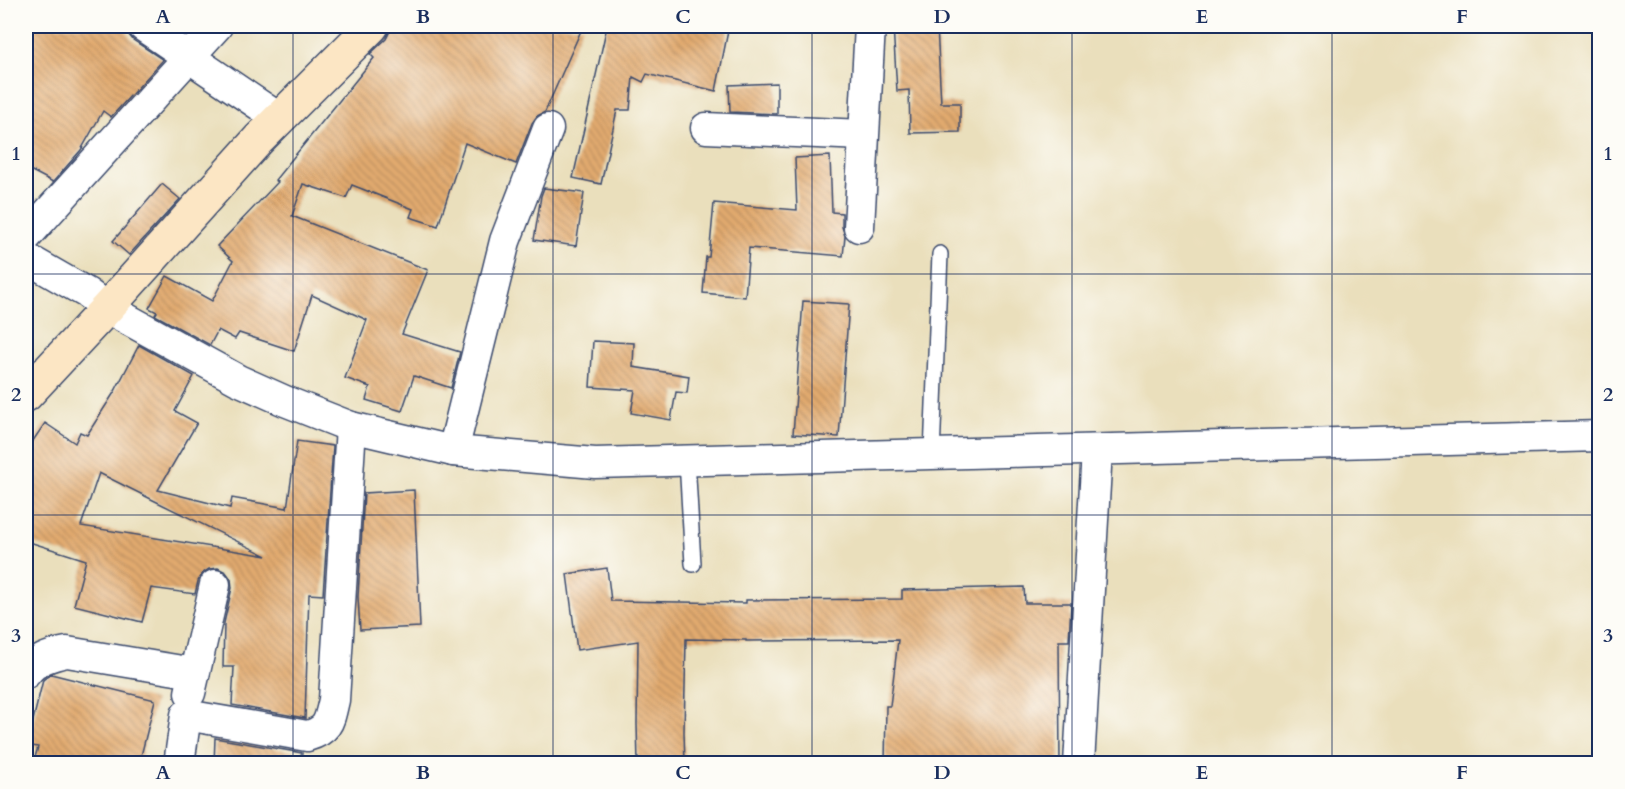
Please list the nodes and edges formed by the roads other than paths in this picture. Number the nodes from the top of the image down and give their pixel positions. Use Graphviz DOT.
graph roads {
  1 [pos="142,26"];
  2 [pos="217,26"];
  3 [pos="372,26"];
  4 [pos="870,26"];
  5 [pos="190,57"];
  6 [pos="280,119"];
  7 [pos="706,128"];
  8 [pos="548,129"];
  9 [pos="863,135"];
  10 [pos="859,227"];
  11 [pos="26,251"];
  12 [pos="940,254"];
  13 [pos="97,301"];
  14 [pos="26,395"];
  15 [pos="351,427"];
  16 [pos="1599,436"];
  17 [pos="1097,450"];
  18 [pos="453,451"];
  19 [pos="932,454"];
  20 [pos="687,460"];
  21 [pos="693,564"];
  22 [pos="215,585"];
  23 [pos="26,673"];
  24 [pos="194,673"];
  25 [pos="186,715"];
  26 [pos="179,764"];
  27 [pos="1079,764"];
  1 -- 5 [label="street"];
  2 -- 5 [label="street"];
  3 -- 6 [label="main road"];
  4 -- 9 [label="street"];
  5 -- 6 [label="street"];
  5 -- 11 [label="street"];
  6 -- 13 [label="main road"];
  7 -- 9 [label="street"];
  8 -- 18 [label="street"];
  9 -- 10 [label="street"];
  11 -- 13 [label="street"];
  12 -- 19 [label="lane"];
  13 -- 14 [label="main road"];
  13 -- 15 [label="street"];
  15 -- 18 [label="street"];
  15 -- 25 [label="street"];
  16 -- 17 [label="street"];
  17 -- 19 [label="street"];
  17 -- 27 [label="street"];
  18 -- 20 [label="street"];
  19 -- 20 [label="street"];
  20 -- 21 [label="lane"];
  22 -- 24 [label="street"];
  23 -- 24 [label="street"];
  24 -- 25 [label="street"];
  25 -- 26 [label="street"];
}
